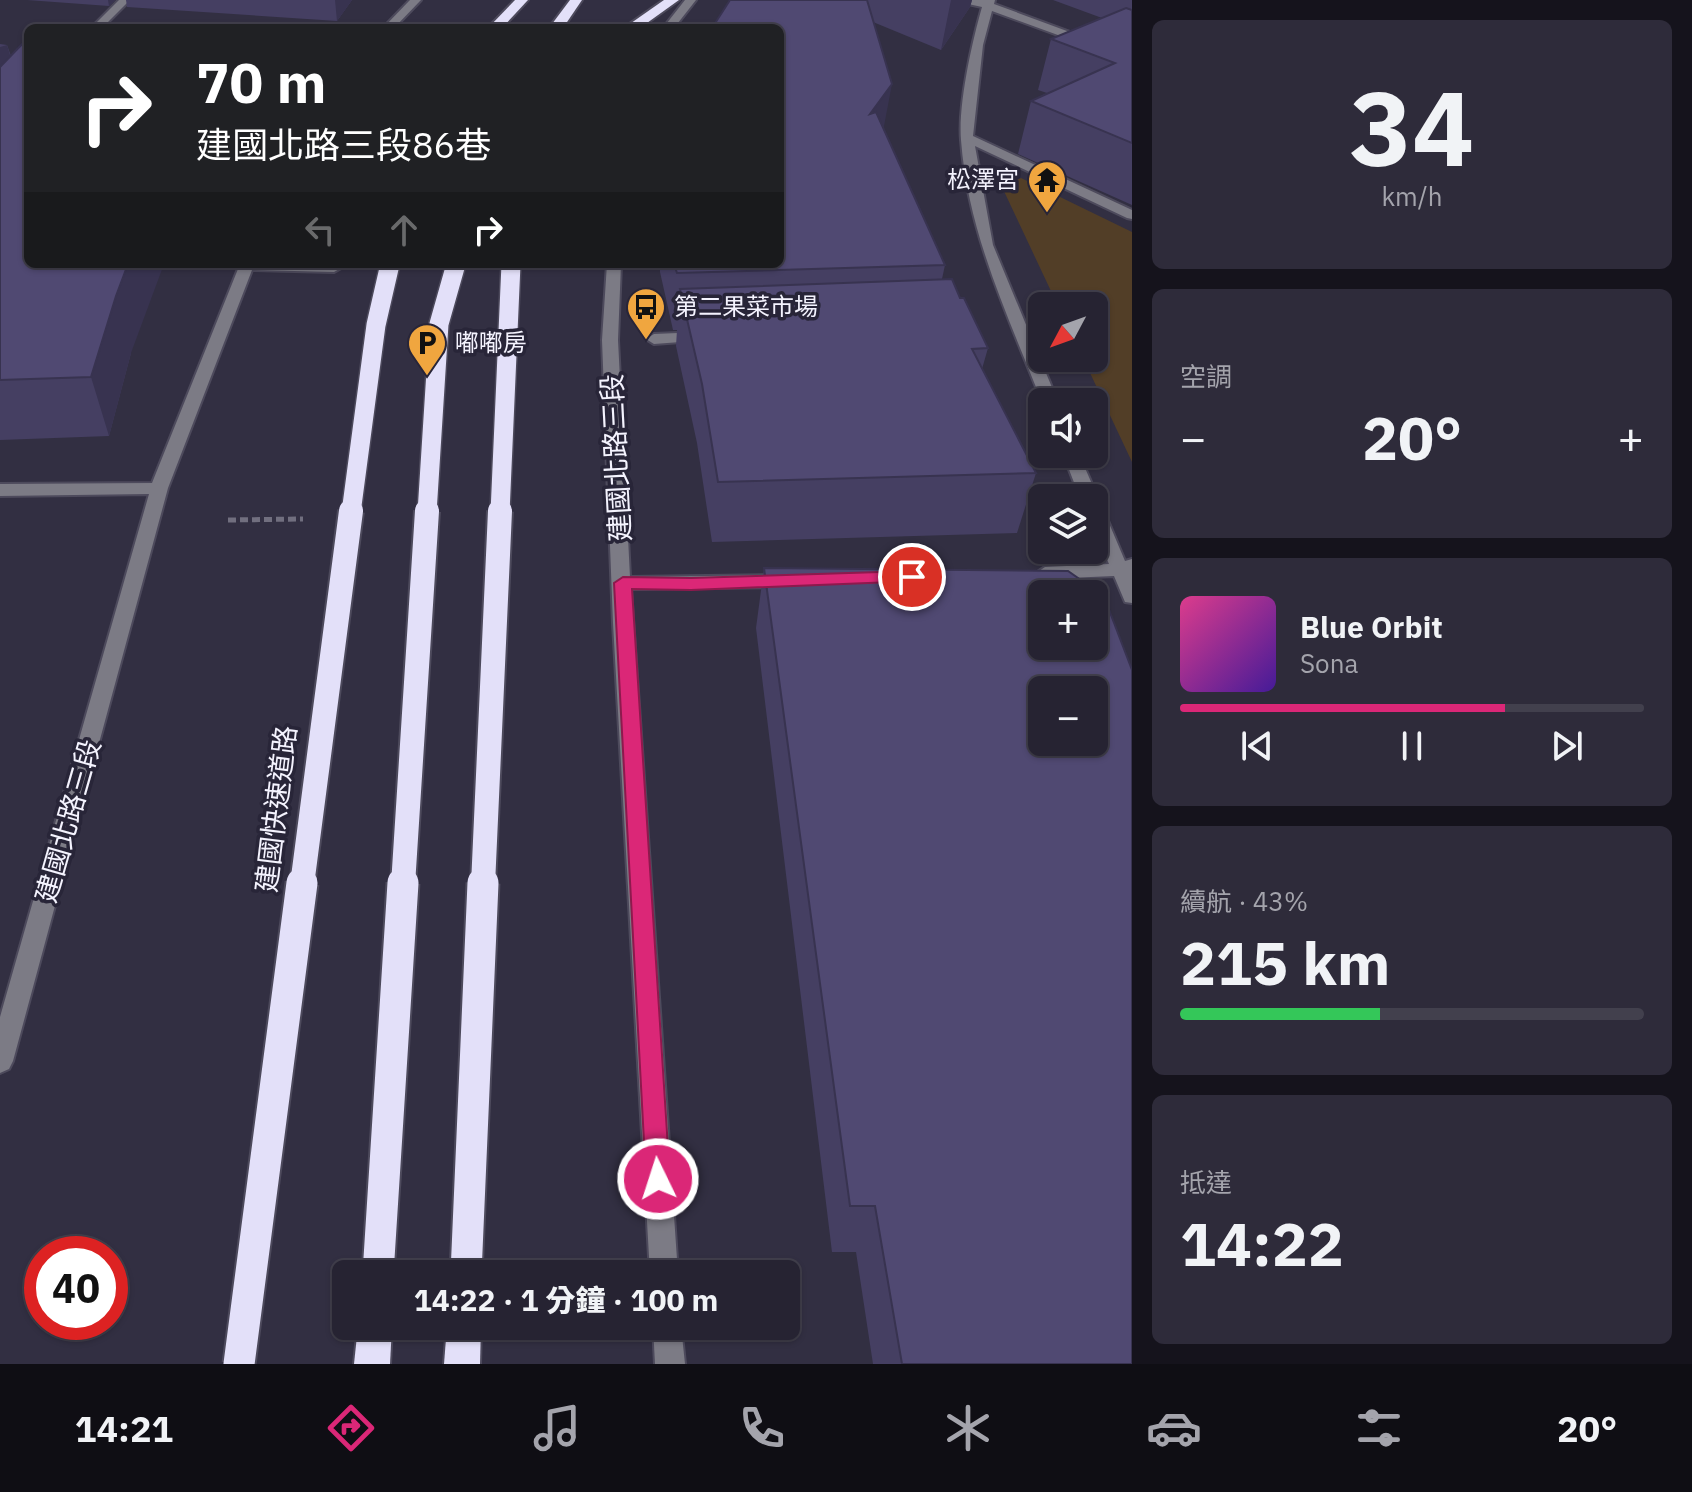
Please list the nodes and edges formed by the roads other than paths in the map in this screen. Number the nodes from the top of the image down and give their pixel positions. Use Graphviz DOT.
graph roads {
  1 [pos="125,0"];
  2 [pos="416,0"];
  3 [pos="522,0"];
  4 [pos="576,0"];
  5 [pos="673,0"];
  6 [pos="691,0"];
  7 [pos="955,0"];
  8 [pos="989,2"];
  9 [pos="100,24"];
  10 [pos="392,24"];
  11 [pos="499,24"];
  12 [pos="559,24"];
  13 [pos="637,24"];
  14 [pos="671,24"];
  15 [pos="1132,59"];
  16 [pos="967,138"];
  17 [pos="1132,215"];
  18 [pos="246,268"];
  19 [pos="389,268"];
  20 [pos="455,268"];
  21 [pos="511,268"];
  22 [pos="614,268"];
  23 [pos="715,337"];
  24 [pos="654,339"];
  25 [pos="1044,388"];
  26 [pos="159,488"];
  27 [pos="0,490"];
  28 [pos="1108,535"];
  29 [pos="1126,568"];
  30 [pos="1027,573"];
  31 [pos="811,580"];
  32 [pos="623,583"];
  33 [pos="1132,597"];
  34 [pos="0,1061"];
  35 [pos="379,1260"];
  36 [pos="467,1260"];
  37 [pos="663,1260"];
  38 [pos="374,1340"];
  39 [pos="463,1340"];
  40 [pos="668,1340"];
  41 [pos="239,1364"];
  42 [pos="372,1364"];
  43 [pos="462,1364"];
  44 [pos="670,1364"];
  1 -- 9 [label="street"];
  2 -- 10 [label="street"];
  3 -- 11 [label="highway"];
  4 -- 12 [label="highway"];
  5 -- 13 [label="highway"];
  6 -- 14 [label="street"];
  7 -- 8 [label="street"];
  8 -- 15 [label="street"];
  8 -- 16 [label="street"];
  16 -- 17 [label="street"];
  16 -- 25 [label="street"];
  18 -- 26 [label="street, 建國北路三段"];
  19 -- 41 [label="highway, 建國快速道路, bridge"];
  20 -- 35 [label="highway, bridge"];
  21 -- 36 [label="highway, bridge"];
  22 -- 32 [label="street, 建國北路三段"];
  23 -- 24 [label="street"];
  26 -- 27 [label="street"];
  26 -- 34 [label="street, 建國北路三段"];
  28 -- 29 [label="street"];
  29 -- 30 [label="street"];
  29 -- 33 [label="street"];
  31 -- 32 [label="street"];
  32 -- 37 [label="street, 建國北路三段"];
  38 -- 42 [label="highway"];
  39 -- 43 [label="highway"];
  40 -- 44 [label="street"];
}
